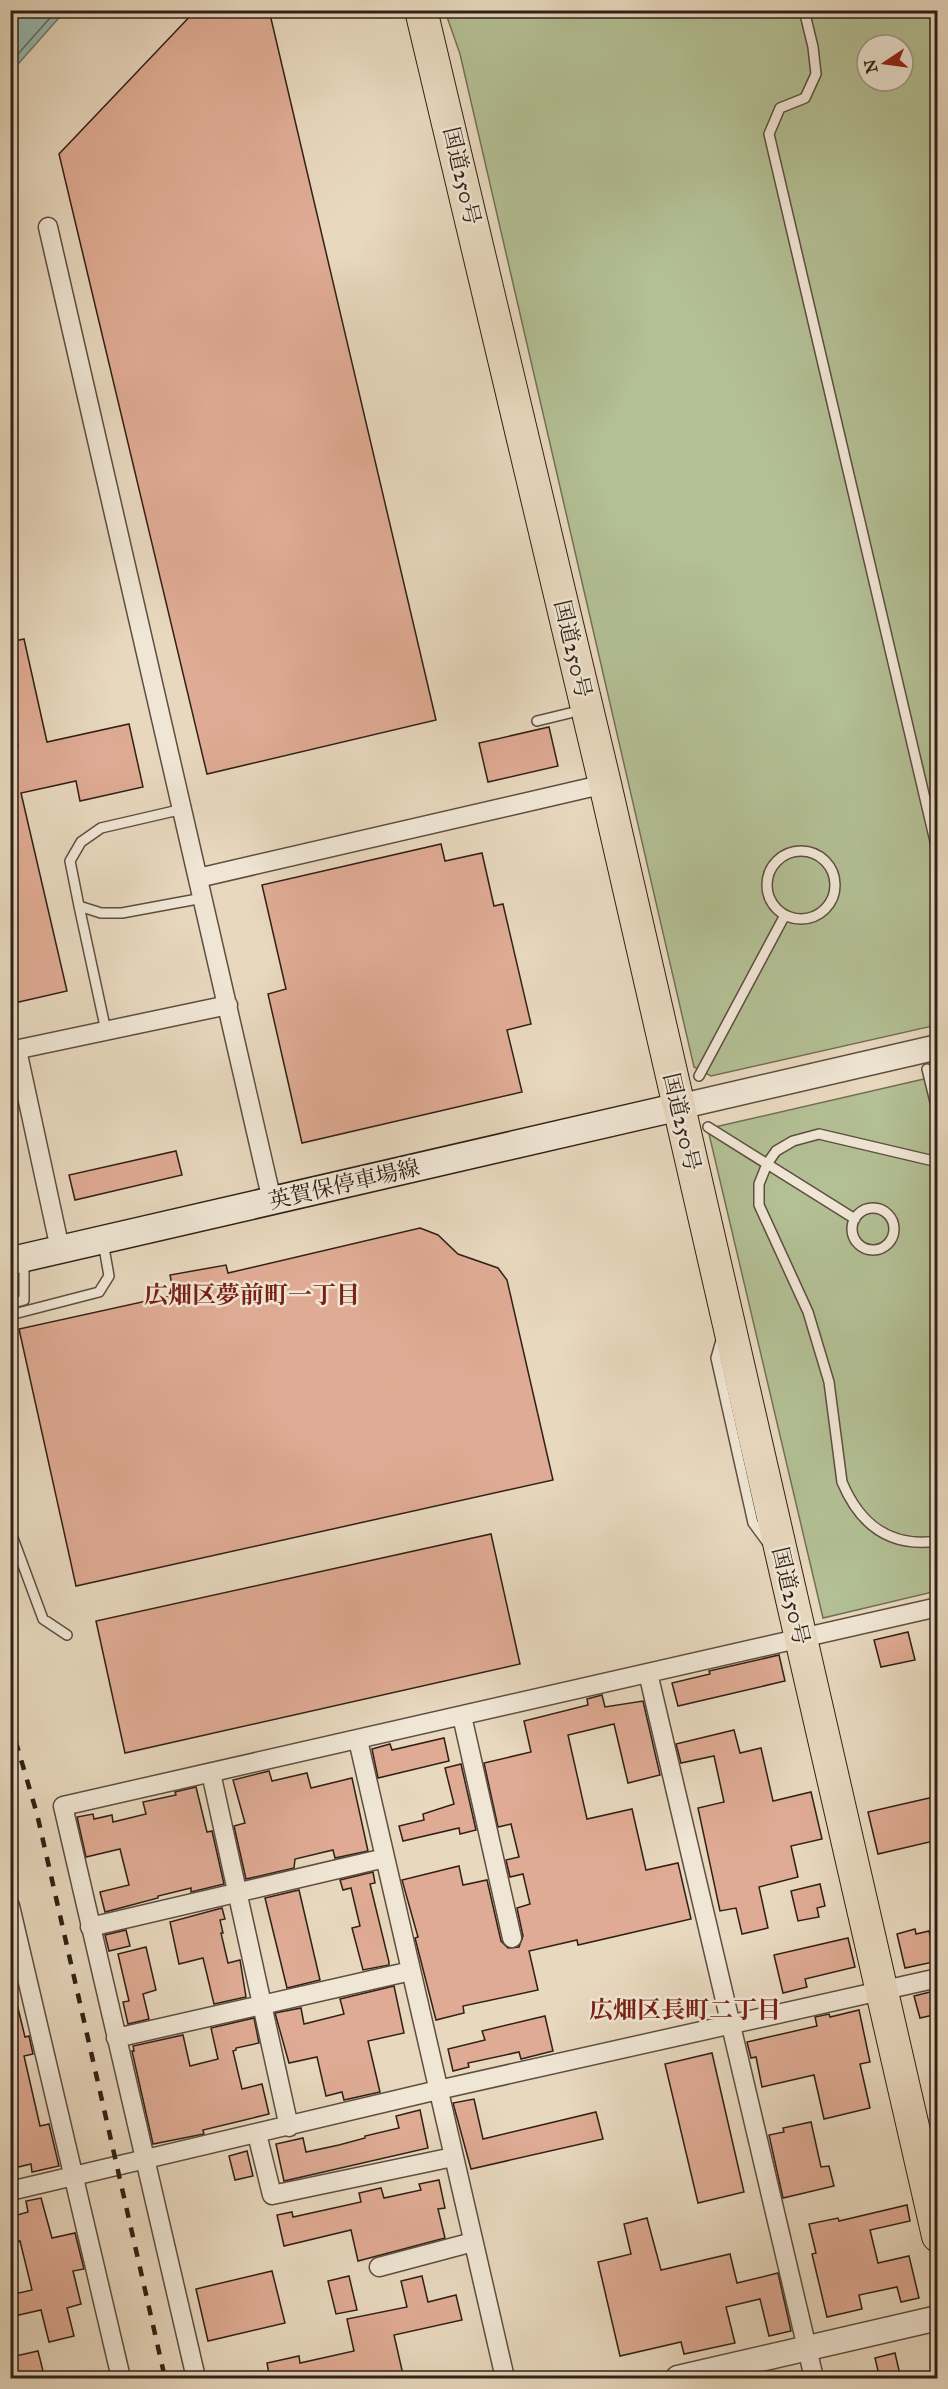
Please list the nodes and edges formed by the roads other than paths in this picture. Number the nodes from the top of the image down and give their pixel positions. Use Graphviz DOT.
graph roads {
  1 [pos="421,10"];
  2 [pos="804,10"];
  3 [pos="48,227"];
  4 [pos="570,713"];
  5 [pos="537,721"];
  6 [pos="605,784"];
  7 [pos="183,809"];
  8 [pos="938,854"];
  9 [pos="198,878"];
  10 [pos="203,898"];
  11 [pos="79,906"];
  12 [pos="785,915"];
  13 [pos="228,1005"];
  14 [pos="106,1031"];
  15 [pos="14,1050"];
  16 [pos="932,1058"];
  17 [pos="699,1076"];
  18 [pos="678,1107"];
  19 [pos="938,1114"];
  20 [pos="708,1127"];
  21 [pos="938,1162"];
  22 [pos="767,1164"];
  23 [pos="272,1201"];
  24 [pos="855,1219"];
  25 [pos="102,1240"];
  26 [pos="60,1249"];
  27 [pos="17,1259"];
  28 [pos="10,1304"];
  29 [pos="10,1315"];
  30 [pos="10,1530"];
  31 [pos="938,1541"];
  32 [pos="938,1607"];
  33 [pos="67,1635"];
  34 [pos="800,1638"];
  35 [pos="648,1673"];
  36 [pos="462,1716"];
  37 [pos="358,1740"];
  38 [pos="211,1773"];
  39 [pos="385,1858"];
  40 [pos="237,1893"];
  41 [pos="10,1906"];
  42 [pos="90,1927"];
  43 [pos="512,1938"];
  44 [pos="411,1971"];
  45 [pos="938,1978"];
  46 [pos="880,1990"];
  47 [pos="262,2004"];
  48 [pos="729,2025"];
  49 [pos="116,2038"];
  50 [pos="438,2090"];
  51 [pos="289,2127"];
  52 [pos="257,2134"];
  53 [pos="453,2157"];
  54 [pos="144,2160"];
  55 [pos="74,2176"];
  56 [pos="10,2191"];
  57 [pos="938,2235"];
  58 [pos="473,2242"];
  59 [pos="379,2267"];
  60 [pos="938,2318"];
  61 [pos="807,2348"];
  62 [pos="121,2379"];
  63 [pos="196,2379"];
  64 [pos="505,2379"];
  65 [pos="678,2379"];
  66 [pos="813,2379"];
  1 -- 6 [label="highway, 国道250号"];
  2 -- 8 [label="lane"];
  3 -- 7 [label="street"];
  4 -- 5 [label="lane"];
  6 -- 9 [label="street"];
  6 -- 18 [label="highway, 国道250号"];
  7 -- 9 [label="street"];
  7 -- 11 [label="lane"];
  9 -- 10 [label="street"];
  10 -- 11 [label="lane"];
  10 -- 13 [label="street"];
  11 -- 14 [label="lane"];
  12 -- 12 [label="lane"];
  12 -- 17 [label="lane"];
  13 -- 14 [label="street"];
  13 -- 23 [label="street"];
  14 -- 15 [label="street"];
  15 -- 26 [label="street"];
  16 -- 18 [label="street"];
  16 -- 19 [label="lane"];
  18 -- 23 [label="main road, 英賀保停車場線"];
  18 -- 34 [label="highway, 国道250号"];
  20 -- 22 [label="lane"];
  21 -- 22 [label="lane"];
  22 -- 24 [label="lane"];
  22 -- 31 [label="lane"];
  23 -- 25 [label="main road, 英賀保停車場線"];
  24 -- 24 [label="lane"];
  25 -- 26 [label="main road, 英賀保停車場線"];
  25 -- 29 [label="lane"];
  26 -- 27 [label="main road, 英賀保停車場線"];
  27 -- 28 [label="lane"];
  30 -- 33 [label="lane"];
  32 -- 34 [label="street"];
  34 -- 35 [label="street"];
  34 -- 46 [label="highway, 国道250号"];
  35 -- 36 [label="street"];
  35 -- 48 [label="street"];
  36 -- 37 [label="street"];
  36 -- 43 [label="street"];
  37 -- 38 [label="street"];
  37 -- 39 [label="street"];
  38 -- 40 [label="street"];
  38 -- 42 [label="street"];
  39 -- 40 [label="street"];
  39 -- 44 [label="street"];
  40 -- 42 [label="street"];
  40 -- 47 [label="street"];
  41 -- 55 [label="street"];
  42 -- 49 [label="street"];
  44 -- 47 [label="street"];
  44 -- 50 [label="street"];
  45 -- 46 [label="street"];
  46 -- 48 [label="street"];
  46 -- 57 [label="highway, 国道250号"];
  47 -- 49 [label="street"];
  47 -- 51 [label="street"];
  48 -- 50 [label="street"];
  48 -- 61 [label="street"];
  49 -- 54 [label="street"];
  50 -- 51 [label="street"];
  50 -- 53 [label="street"];
  51 -- 52 [label="street"];
  52 -- 53 [label="street"];
  52 -- 54 [label="street"];
  53 -- 58 [label="street"];
  54 -- 55 [label="street"];
  54 -- 63 [label="street"];
  55 -- 56 [label="street"];
  55 -- 62 [label="street"];
  58 -- 59 [label="street"];
  58 -- 64 [label="street"];
  60 -- 61 [label="street"];
  61 -- 65 [label="street"];
  61 -- 66 [label="street"];
}
